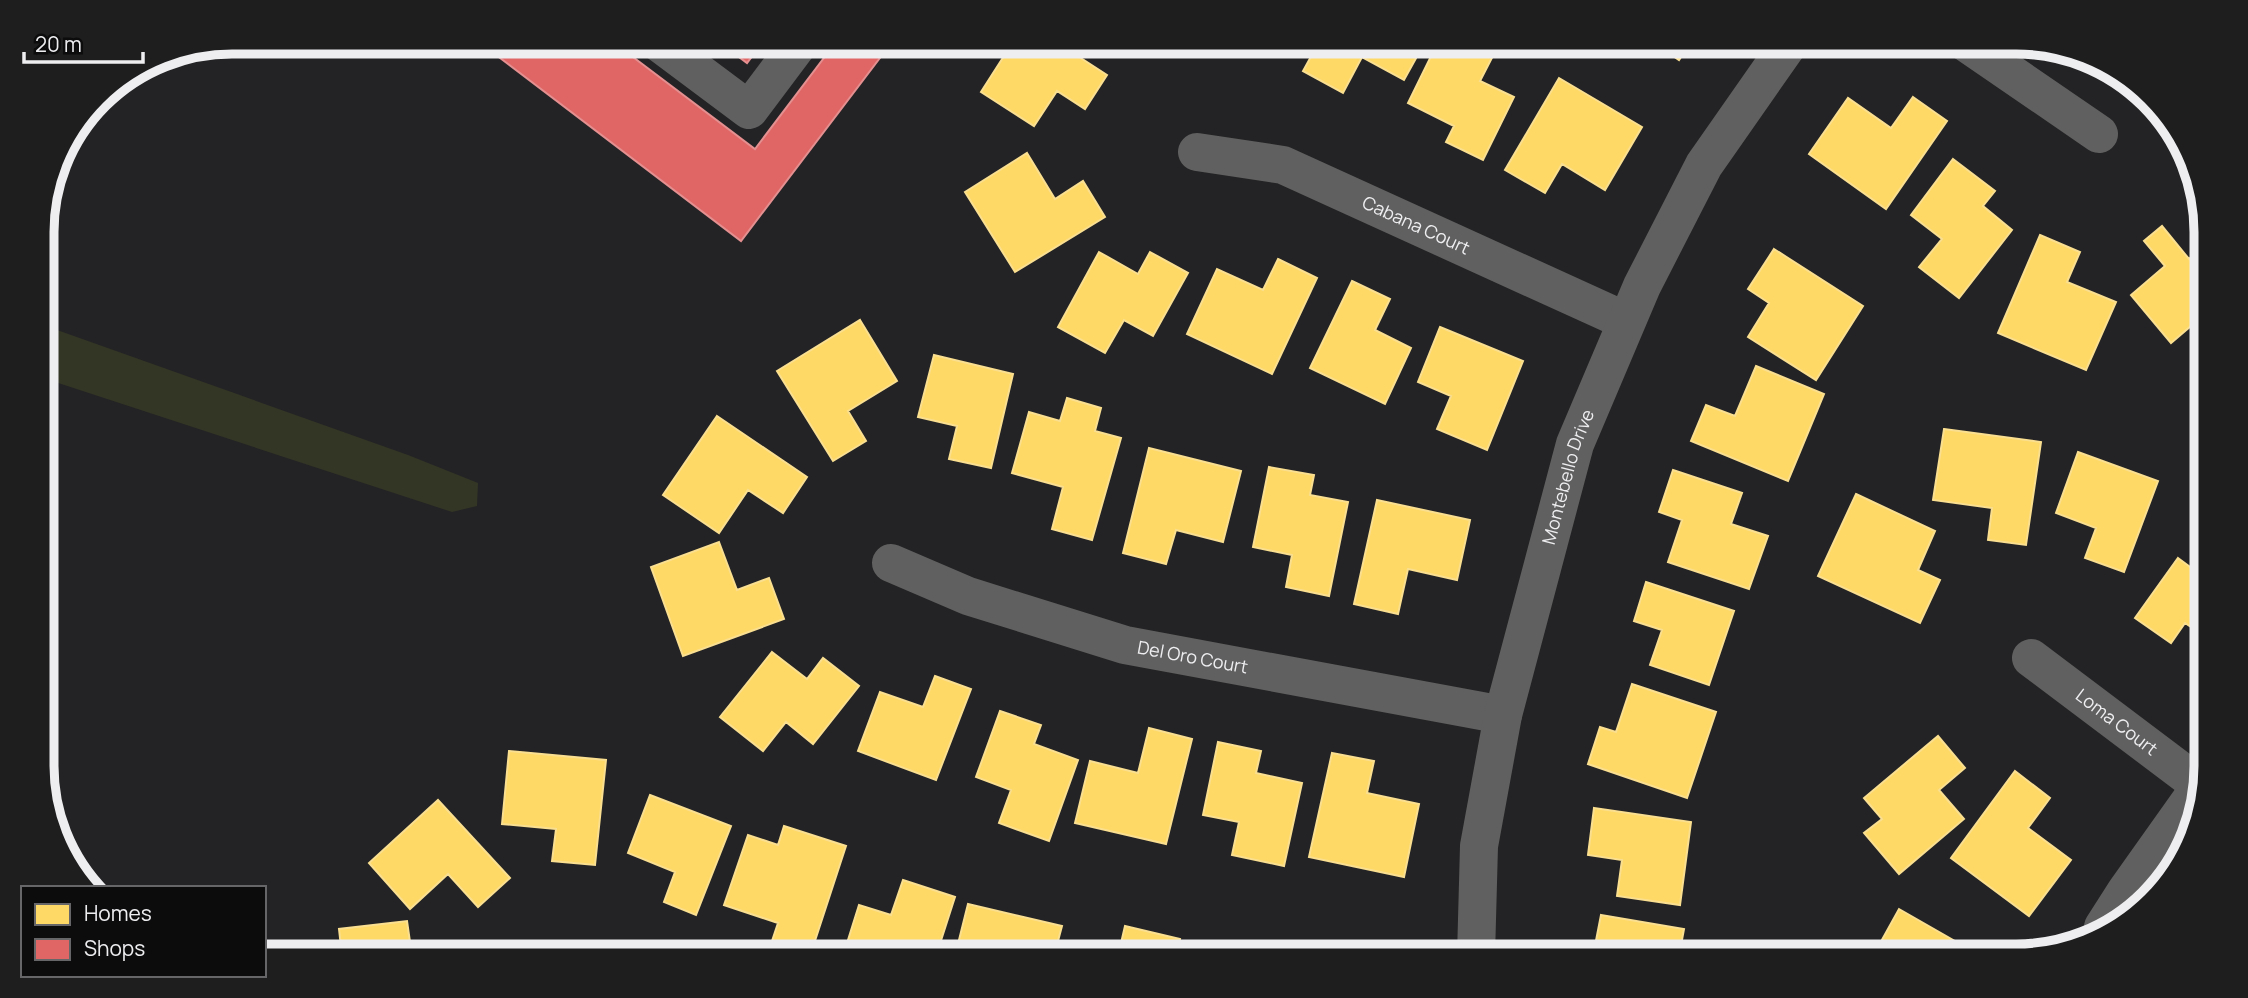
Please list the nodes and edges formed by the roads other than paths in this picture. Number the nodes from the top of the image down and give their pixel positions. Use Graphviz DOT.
graph roads {
  1 [pos="674,54"];
  2 [pos="791,54"];
  3 [pos="1782,54"];
  4 [pos="1982,54"];
  5 [pos="2099,134"];
  6 [pos="1197,152"];
  7 [pos="1626,321"];
  8 [pos="891,563"];
  9 [pos="2031,658"];
  10 [pos="1503,715"];
  11 [pos="2193,778"];
  12 [pos="2190,803"];
  13 [pos="2111,916"];
  14 [pos="1476,943"];
  1 -- 2 [label="street"];
  3 -- 7 [label="street, Montebello Drive"];
  4 -- 5 [label="street"];
  6 -- 7 [label="street, Cabana Court"];
  7 -- 10 [label="street, Montebello Drive"];
  8 -- 10 [label="street, Del Oro Court"];
  9 -- 11 [label="street, Loma Court"];
  10 -- 14 [label="street, Montebello Drive"];
  12 -- 13 [label="street"];
}
